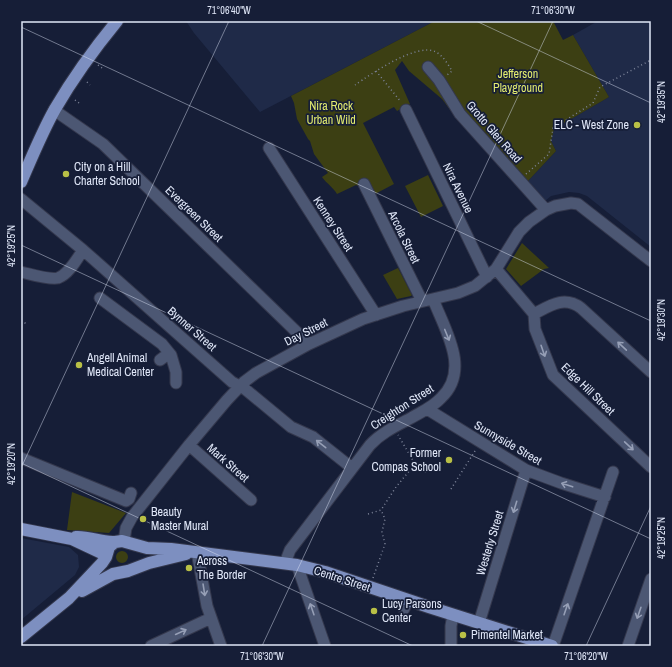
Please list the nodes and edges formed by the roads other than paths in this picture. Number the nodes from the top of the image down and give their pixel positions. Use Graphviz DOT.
graph roads {
  1 [pos="116,21"];
  2 [pos="428,67"];
  3 [pos="54,110"];
  4 [pos="406,110"];
  5 [pos="269,148"];
  6 [pos="21,182"];
  7 [pos="364,184"];
  8 [pos="21,199"];
  9 [pos="546,210"];
  10 [pos="83,250"];
  11 [pos="651,261"];
  12 [pos="496,269"];
  13 [pos="21,272"];
  14 [pos="487,277"];
  15 [pos="100,298"];
  16 [pos="433,299"];
  17 [pos="422,301"];
  18 [pos="376,314"];
  19 [pos="534,314"];
  20 [pos="309,344"];
  21 [pos="651,372"];
  22 [pos="176,383"];
  23 [pos="240,386"];
  24 [pos="427,409"];
  25 [pos="189,445"];
  26 [pos="21,458"];
  27 [pos="651,467"];
  28 [pos="352,468"];
  29 [pos="526,470"];
  30 [pos="613,472"];
  31 [pos="131,493"];
  32 [pos="604,497"];
  33 [pos="251,500"];
  34 [pos="21,529"];
  35 [pos="66,538"];
  36 [pos="123,542"];
  37 [pos="197,552"];
  38 [pos="106,556"];
  39 [pos="291,564"];
  40 [pos="126,571"];
  41 [pos="651,579"];
  42 [pos="69,598"];
  43 [pos="453,615"];
  44 [pos="211,618"];
  45 [pos="479,623"];
  46 [pos="21,637"];
  47 [pos="151,646"];
  48 [pos="221,646"];
  49 [pos="324,646"];
  50 [pos="451,646"];
  51 [pos="552,646"];
  52 [pos="628,646"];
  1 -- 3 [label="main road"];
  2 -- 9 [label="street, Grotto Glen Road"];
  3 -- 6 [label="main road"];
  3 -- 20 [label="street, Evergreen Street"];
  4 -- 14 [label="street, Nira Avenue"];
  5 -- 18 [label="street, Kenney Street"];
  7 -- 17 [label="street, Arcola Street"];
  8 -- 10 [label="street, Bynner Street"];
  9 -- 11 [label="street, Day Street"];
  9 -- 12 [label="street, Day Street"];
  10 -- 13 [label="street"];
  10 -- 23 [label="street, Bynner Street"];
  12 -- 14 [label="street, Day Street"];
  12 -- 19 [label="street"];
  14 -- 16 [label="street, Day Street"];
  15 -- 22 [label="street"];
  16 -- 17 [label="street, Day Street"];
  16 -- 24 [label="street, Creighton Street, one-way"];
  17 -- 18 [label="street, Day Street"];
  18 -- 20 [label="street, Day Street"];
  21 -- 19 [label="street, one-way"];
  19 -- 27 [label="street, Edge Hill Street, one-way"];
  20 -- 23 [label="street, Day Street"];
  23 -- 25 [label="street, Day Street"];
  28 -- 23 [label="street, Bynner Street, one-way"];
  24 -- 28 [label="street, Creighton Street"];
  24 -- 29 [label="street, Sunnyside Street"];
  25 -- 33 [label="street, Mark Street"];
  25 -- 36 [label="street, Day Street"];
  26 -- 31 [label="street"];
  28 -- 39 [label="street, Creighton Street"];
  32 -- 29 [label="street, Sunnyside Street, one-way"];
  29 -- 45 [label="street, Westerly Street, one-way"];
  30 -- 32 [label="street"];
  51 -- 32 [label="street, one-way"];
  34 -- 35 [label="main road"];
  35 -- 36 [label="main road"];
  35 -- 38 [label="main road"];
  36 -- 37 [label="main road, Centre Street"];
  36 -- 38 [label="main road, Centre Street"];
  36 -- 40 [label="main road"];
  37 -- 39 [label="main road, Centre Street"];
  37 -- 40 [label="main road, Centre Street"];
  37 -- 44 [label="street, one-way"];
  38 -- 40 [label="main road"];
  38 -- 42 [label="main road, Centre Street"];
  39 -- 43 [label="main road, Centre Street"];
  49 -- 39 [label="street, one-way"];
  40 -- 42 [label="main road, Centre Street"];
  41 -- 52 [label="street, one-way"];
  42 -- 46 [label="main road, Centre Street"];
  43 -- 45 [label="main road, Centre Street"];
  43 -- 50 [label="street"];
  47 -- 44 [label="street, one-way"];
  44 -- 48 [label="street"];
  45 -- 51 [label="main road, Centre Street"];
}
